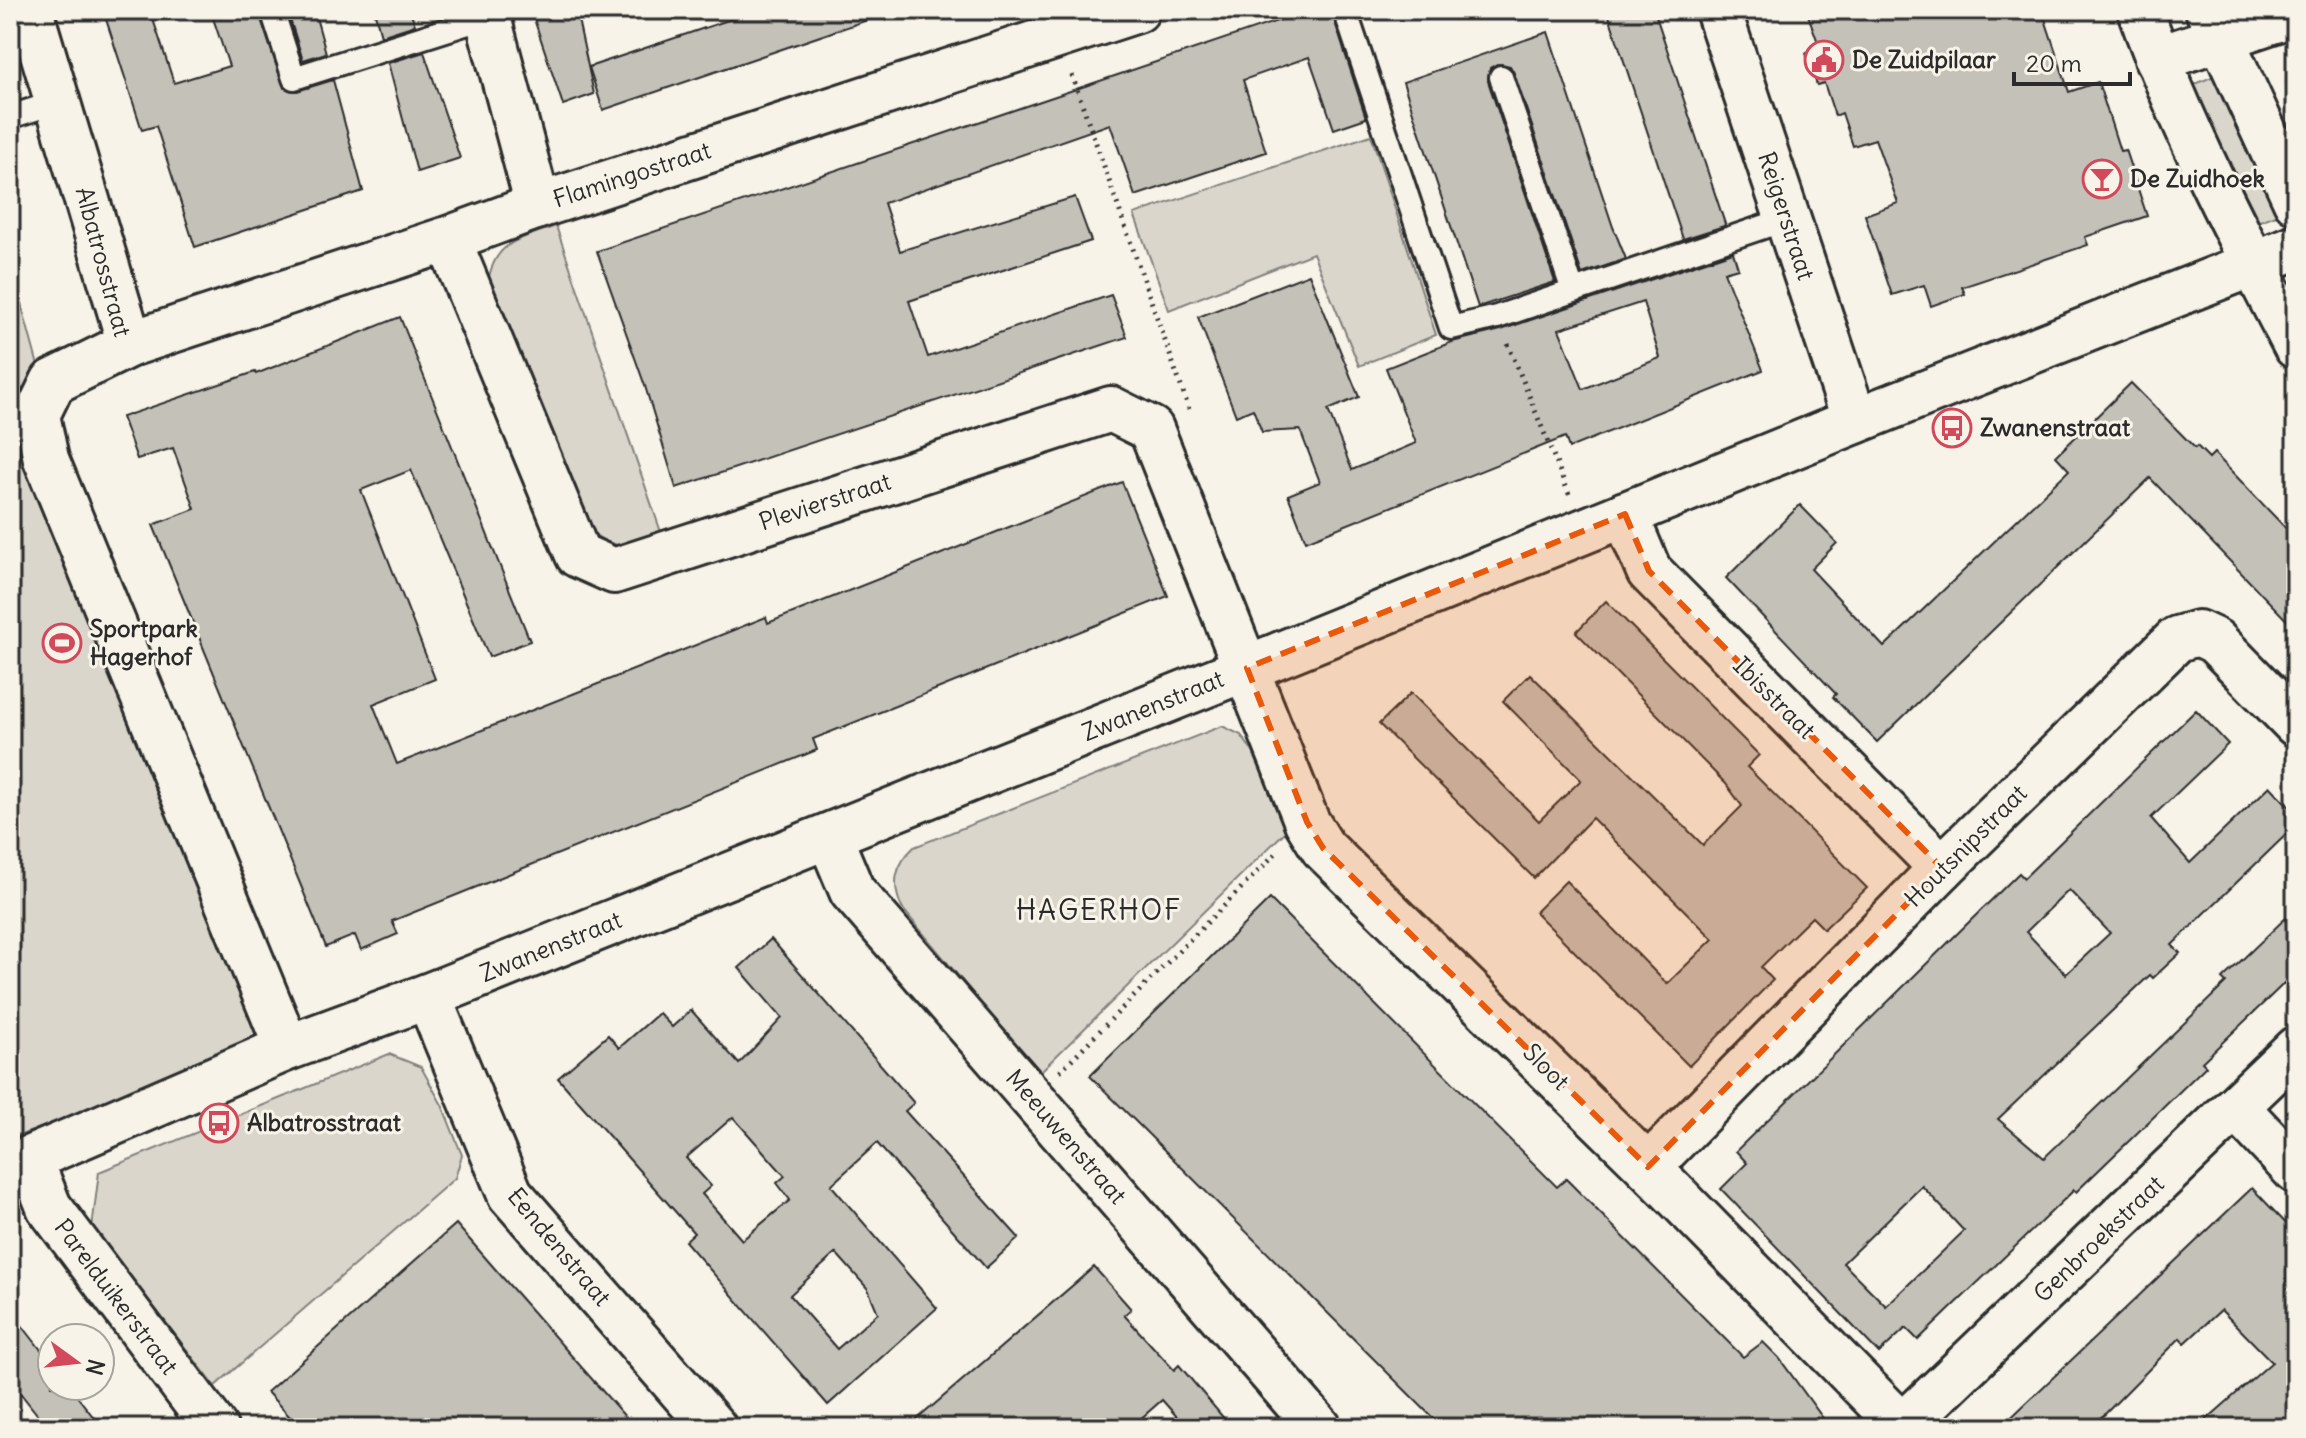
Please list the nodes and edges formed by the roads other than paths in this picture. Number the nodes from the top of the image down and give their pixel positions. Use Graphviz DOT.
graph roads {
  1 [pos="30,10"];
  2 [pos="272,10"];
  3 [pos="1137,10"];
  4 [pos="1345,10"];
  5 [pos="1718,10"];
  6 [pos="2140,10"];
  7 [pos="486,13"];
  8 [pos="2296,13"];
  9 [pos="2214,24"];
  10 [pos="2157,59"];
  11 [pos="1501,77"];
  12 [pos="57,102"];
  13 [pos="10,117"];
  14 [pos="2296,201"];
  15 [pos="538,206"];
  16 [pos="1787,219"];
  17 [pos="448,239"];
  18 [pos="2296,247"];
  19 [pos="2252,263"];
  20 [pos="1573,291"];
  21 [pos="130,344"];
  22 [pos="2296,346"];
  23 [pos="1855,421"];
  24 [pos="1625,514"];
  25 [pos="1247,668"];
  26 [pos="2296,724"];
  27 [pos="829,836"];
  28 [pos="1942,868"];
  29 [pos="428,996"];
  30 [pos="287,1048"];
  31 [pos="2296,1049"];
  32 [pos="2236,1107"];
  33 [pos="20,1163"];
  34 [pos="1648,1167"];
  35 [pos="2296,1171"];
  36 [pos="215,1428"];
  37 [pos="714,1428"];
  38 [pos="1319,1428"];
  39 [pos="1903,1428"];
  1 -- 12 [label="street, Albatrosstraat"];
  2 -- 7 [label="lane"];
  3 -- 15 [label="street, Flamingostraat"];
  4 -- 20 [label="lane"];
  5 -- 16 [label="street, Reigerstraat"];
  6 -- 10 [label="street"];
  7 -- 15 [label="street"];
  8 -- 9 [label="street"];
  9 -- 10 [label="street"];
  9 -- 14 [label="street"];
  10 -- 19 [label="street"];
  11 -- 20 [label="lane"];
  12 -- 13 [label="lane"];
  12 -- 21 [label="street, Albatrosstraat"];
  15 -- 17 [label="street, Flamingostraat"];
  16 -- 20 [label="lane"];
  16 -- 23 [label="street, Reigerstraat"];
  17 -- 21 [label="street, Flamingostraat"];
  17 -- 25 [label="street, Plevierstraat"];
  18 -- 19 [label="street, Zwanenstraat"];
  19 -- 22 [label="street"];
  19 -- 23 [label="street, Zwanenstraat"];
  21 -- 30 [label="street, Albatrosstraat"];
  23 -- 24 [label="street, Zwanenstraat"];
  24 -- 25 [label="street, Zwanenstraat"];
  24 -- 28 [label="street, Ibisstraat"];
  25 -- 27 [label="street, Zwanenstraat"];
  25 -- 34 [label="street, Sloot"];
  26 -- 28 [label="street, Houtsnipstraat"];
  27 -- 29 [label="street, Zwanenstraat"];
  27 -- 38 [label="street, Meeuwenstraat"];
  28 -- 34 [label="street, Houtsnipstraat"];
  29 -- 30 [label="street, Zwanenstraat"];
  29 -- 37 [label="street, Eendenstraat"];
  30 -- 33 [label="street, Zwanenstraat"];
  31 -- 32 [label="street, Genbroekstraat"];
  32 -- 35 [label="street"];
  32 -- 39 [label="street, Genbroekstraat"];
  33 -- 36 [label="street, Parelduikerstraat"];
  34 -- 39 [label="street, Sloot"];
}
